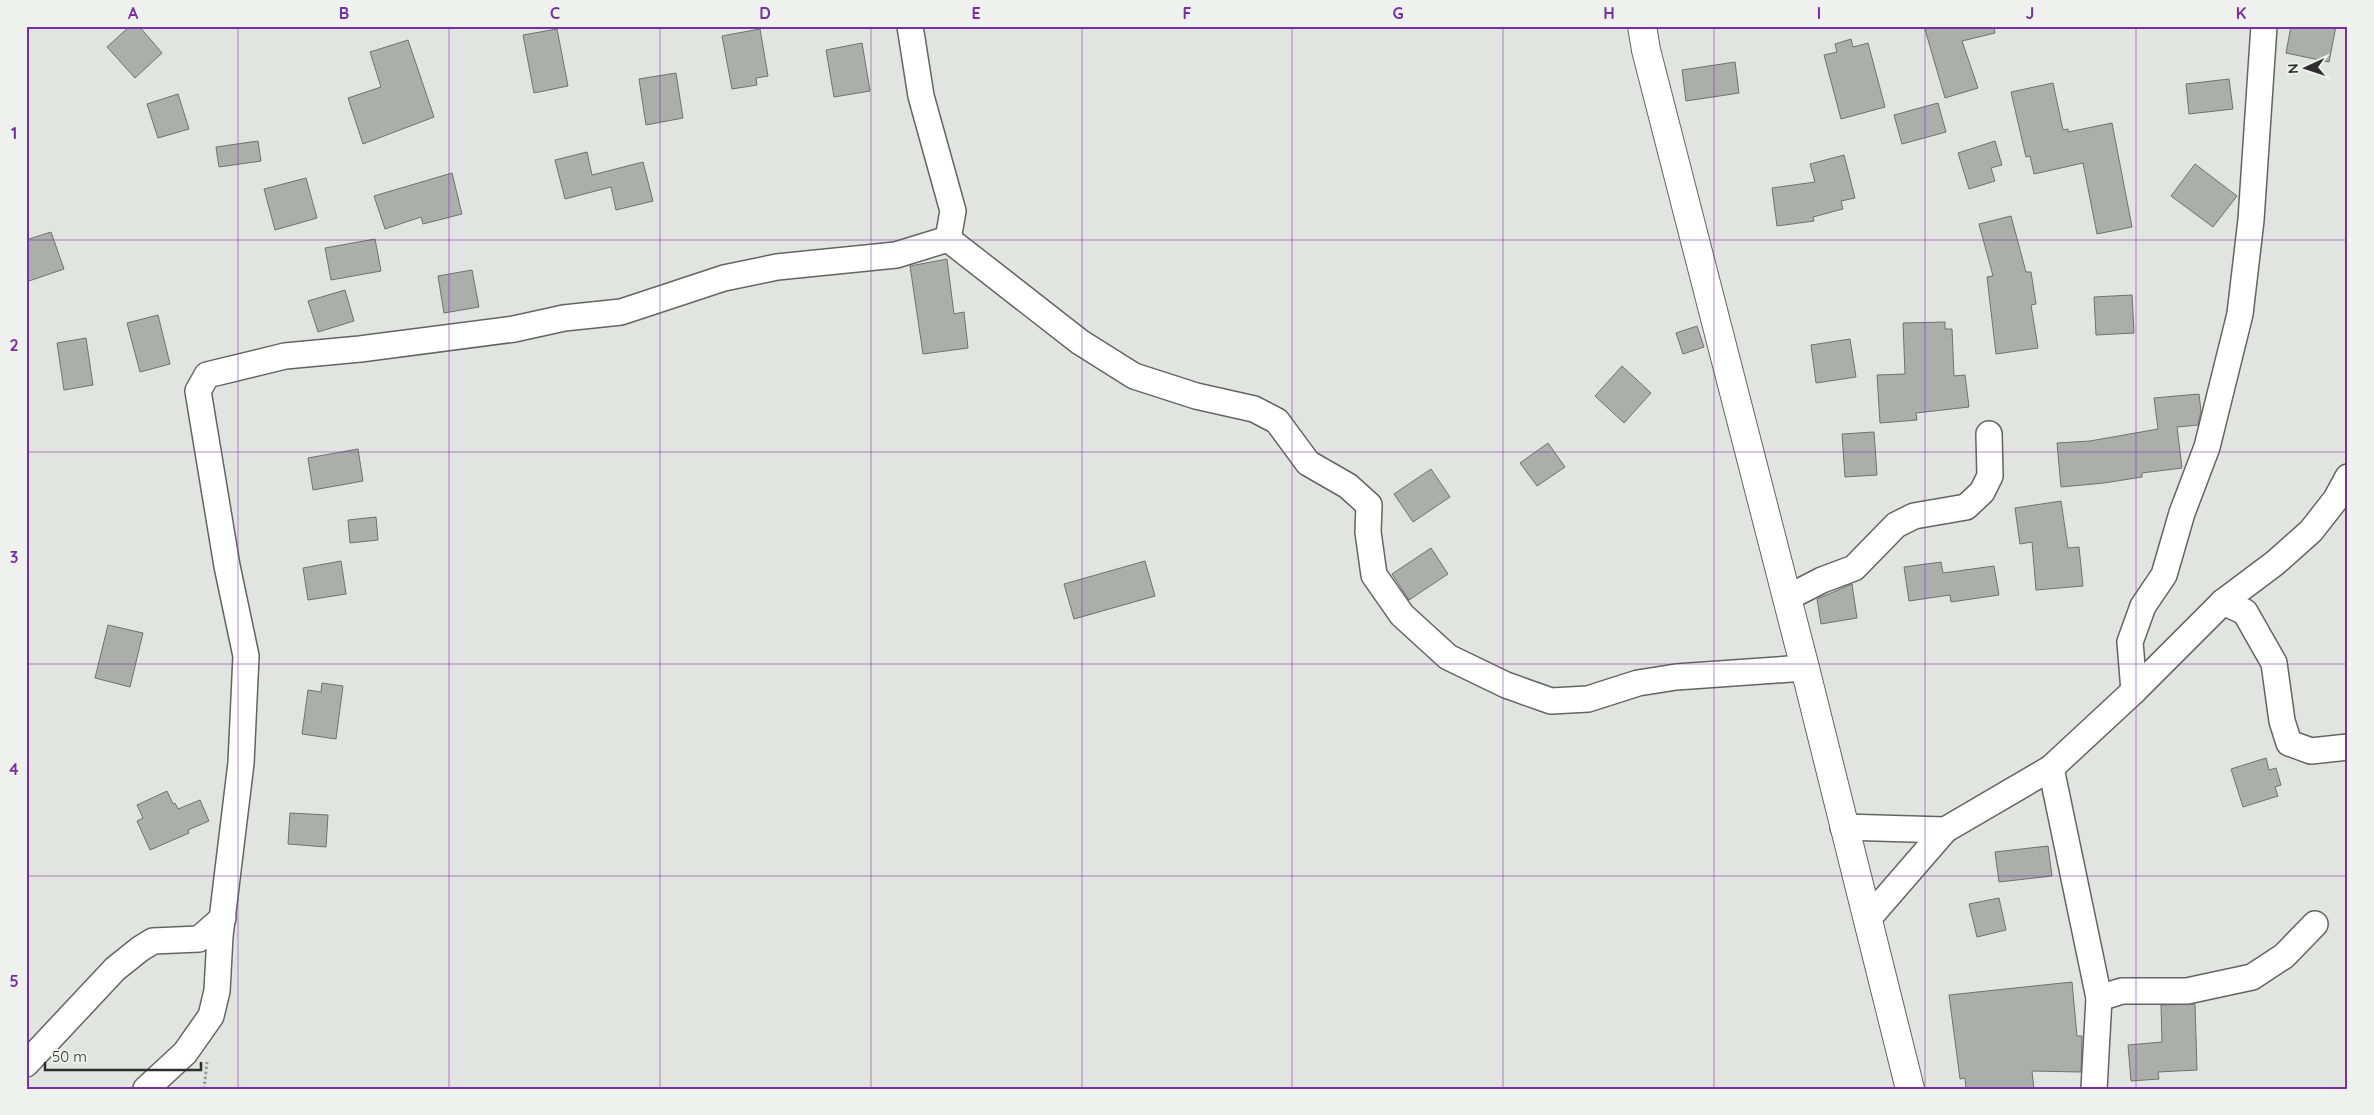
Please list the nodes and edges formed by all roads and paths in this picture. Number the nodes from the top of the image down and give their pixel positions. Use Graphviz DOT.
graph roads {
  1 [pos="910,26"];
  2 [pos="1642,26"];
  3 [pos="2264,26"];
  4 [pos="948,239"];
  5 [pos="1989,434"];
  6 [pos="2348,476"];
  7 [pos="1787,598"];
  8 [pos="2223,602"];
  9 [pos="1805,668"];
  10 [pos="2134,691"];
  11 [pos="2348,747"];
  12 [pos="2051,768"];
  13 [pos="1843,827"];
  14 [pos="1945,830"];
  15 [pos="223,918"];
  16 [pos="1867,920"];
  17 [pos="2315,924"];
  18 [pos="2099,998"];
  19 [pos="26,1064"];
  20 [pos="146,1089"];
  21 [pos="1910,1089"];
  22 [pos="2094,1089"];
  1 -- 4 [label="street"];
  2 -- 7 [label="street"];
  3 -- 10 [label="street"];
  4 -- 9 [label="street"];
  4 -- 15 [label="street"];
  5 -- 7 [label="street"];
  6 -- 8 [label="street"];
  7 -- 9 [label="street"];
  8 -- 10 [label="street"];
  8 -- 11 [label="street"];
  9 -- 13 [label="street"];
  10 -- 12 [label="street"];
  12 -- 14 [label="street"];
  12 -- 18 [label="street"];
  13 -- 14 [label="street"];
  13 -- 16 [label="street"];
  14 -- 16 [label="street"];
  15 -- 19 [label="street"];
  15 -- 20 [label="street"];
  16 -- 21 [label="street"];
  17 -- 18 [label="street"];
  18 -- 22 [label="street"];
}
